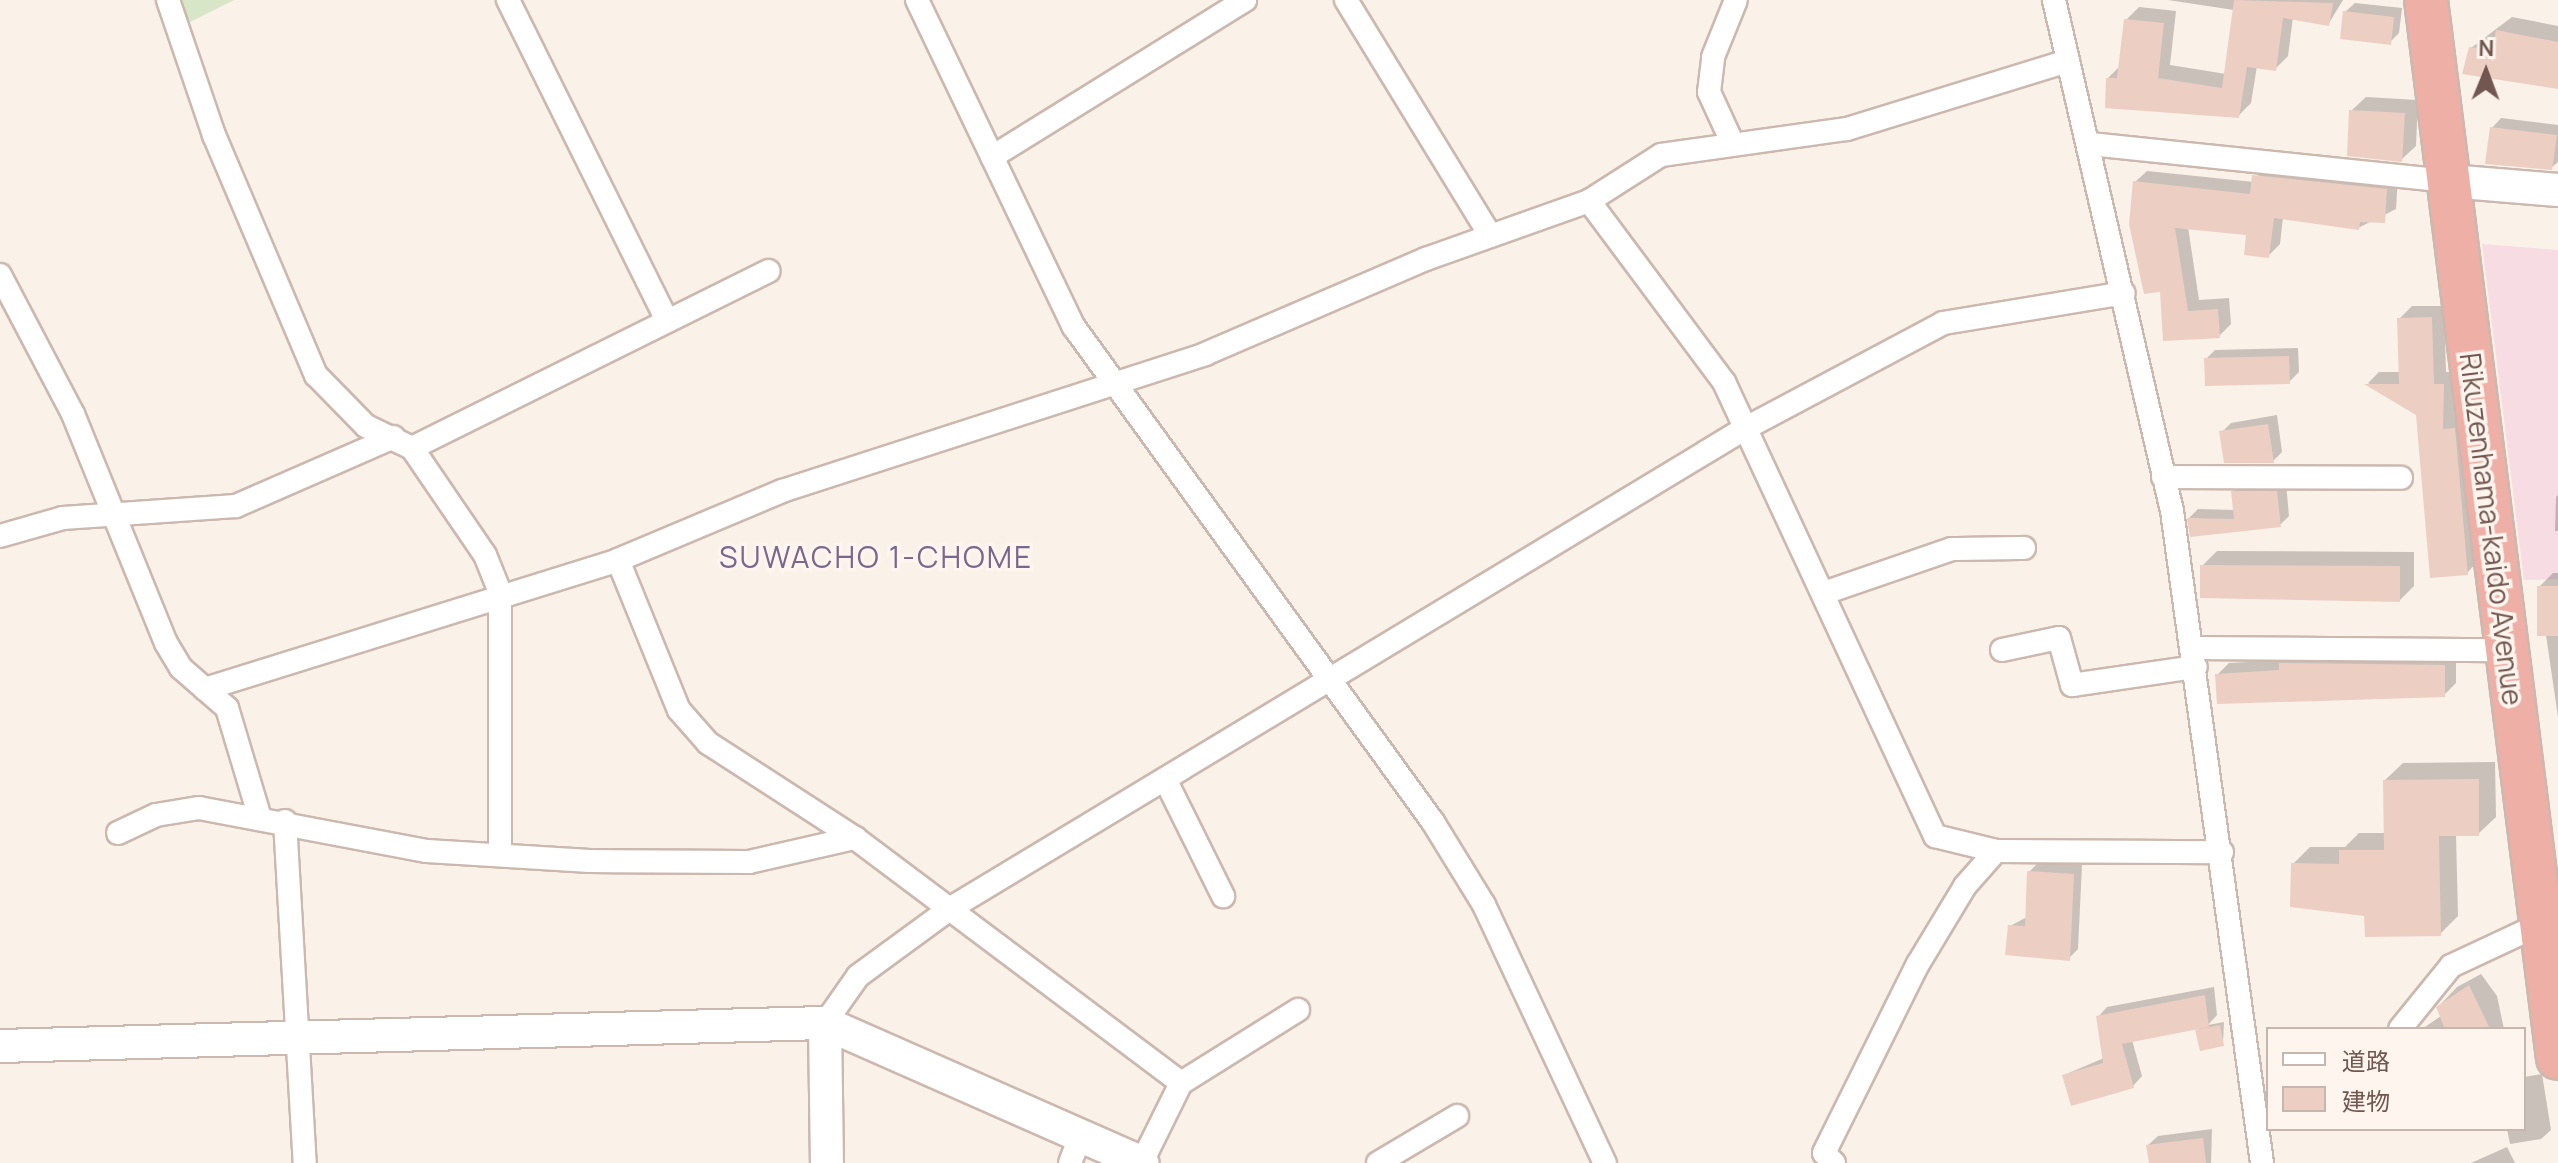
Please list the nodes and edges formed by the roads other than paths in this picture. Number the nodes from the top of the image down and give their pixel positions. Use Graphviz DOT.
graph roads {
  1 [pos="168,0"];
  2 [pos="508,0"];
  3 [pos="917,0"];
  4 [pos="1245,0"];
  5 [pos="1346,0"];
  6 [pos="1736,0"];
  7 [pos="2054,0"];
  8 [pos="2426,0"];
  9 [pos="2068,61"];
  10 [pos="1732,142"];
  11 [pos="2090,144"];
  12 [pos="992,157"];
  13 [pos="2449,181"];
  14 [pos="2558,190"];
  15 [pos="1589,201"];
  16 [pos="1490,235"];
  17 [pos="768,271"];
  18 [pos="0,275"];
  19 [pos="2124,293"];
  20 [pos="667,321"];
  21 [pos="1109,382"];
  22 [pos="1744,429"];
  23 [pos="403,442"];
  24 [pos="2163,477"];
  25 [pos="2401,478"];
  26 [pos="117,512"];
  27 [pos="0,536"];
  28 [pos="2024,548"];
  29 [pos="618,560"];
  30 [pos="500,592"];
  31 [pos="1827,592"];
  32 [pos="2002,650"];
  33 [pos="2506,650"];
  34 [pos="2194,657"];
  35 [pos="1333,678"];
  36 [pos="205,689"];
  37 [pos="1165,779"];
  38 [pos="259,815"];
  39 [pos="285,821"];
  40 [pos="118,833"];
  41 [pos="855,838"];
  42 [pos="1996,851"];
  43 [pos="2222,852"];
  44 [pos="500,854"];
  45 [pos="1223,896"];
  46 [pos="951,908"];
  47 [pos="2549,920"];
  48 [pos="1298,1010"];
  49 [pos="825,1023"];
  50 [pos="2402,1027"];
  51 [pos="302,1035"];
  52 [pos="0,1046"];
  53 [pos="2558,1058"];
  54 [pos="1181,1083"];
  55 [pos="2261,1104"];
  56 [pos="1457,1116"];
  57 [pos="1076,1149"];
  58 [pos="305,1163"];
  59 [pos="827,1163"];
  60 [pos="1142,1163"];
  61 [pos="1378,1163"];
  62 [pos="1605,1163"];
  63 [pos="1834,1163"];
  64 [pos="2262,1163"];
  1 -- 23 [label="street"];
  2 -- 20 [label="street"];
  3 -- 12 [label="street"];
  4 -- 12 [label="street"];
  5 -- 16 [label="street"];
  6 -- 10 [label="street"];
  7 -- 9 [label="street"];
  8 -- 13 [label="highway, Rikuzenhama-kaido Avenue"];
  9 -- 10 [label="street"];
  9 -- 11 [label="street"];
  10 -- 15 [label="street"];
  11 -- 13 [label="street"];
  11 -- 19 [label="street"];
  12 -- 21 [label="street"];
  13 -- 14 [label="street"];
  13 -- 33 [label="highway, Rikuzenhama-kaido Avenue"];
  15 -- 16 [label="street"];
  15 -- 22 [label="street"];
  16 -- 21 [label="street"];
  17 -- 20 [label="street"];
  18 -- 26 [label="street"];
  19 -- 22 [label="street"];
  19 -- 24 [label="street"];
  20 -- 23 [label="street"];
  21 -- 29 [label="street"];
  21 -- 35 [label="street"];
  22 -- 31 [label="street"];
  22 -- 35 [label="street"];
  23 -- 26 [label="street"];
  23 -- 30 [label="street"];
  24 -- 25 [label="street"];
  24 -- 34 [label="street"];
  26 -- 27 [label="street"];
  26 -- 36 [label="street"];
  28 -- 31 [label="street"];
  29 -- 30 [label="street"];
  29 -- 41 [label="street"];
  30 -- 36 [label="street"];
  30 -- 44 [label="street"];
  31 -- 42 [label="street"];
  32 -- 34 [label="street"];
  33 -- 34 [label="street"];
  33 -- 47 [label="highway, Rikuzenhama-kaido Avenue"];
  34 -- 43 [label="street"];
  35 -- 37 [label="street"];
  35 -- 62 [label="street"];
  36 -- 38 [label="street"];
  37 -- 45 [label="street"];
  37 -- 46 [label="street"];
  38 -- 39 [label="street"];
  38 -- 40 [label="street"];
  39 -- 44 [label="street"];
  39 -- 51 [label="street"];
  41 -- 44 [label="street"];
  41 -- 46 [label="street"];
  42 -- 43 [label="street"];
  42 -- 63 [label="street"];
  43 -- 55 [label="street"];
  46 -- 49 [label="street"];
  46 -- 54 [label="street"];
  47 -- 50 [label="street"];
  47 -- 53 [label="highway, Rikuzenhama-kaido Avenue"];
  48 -- 54 [label="street"];
  49 -- 51 [label="street"];
  49 -- 57 [label="street"];
  49 -- 59 [label="street"];
  51 -- 52 [label="street"];
  51 -- 58 [label="street"];
  54 -- 60 [label="street"];
  55 -- 64 [label="street"];
  56 -- 61 [label="street"];
  57 -- 60 [label="street"];
}
